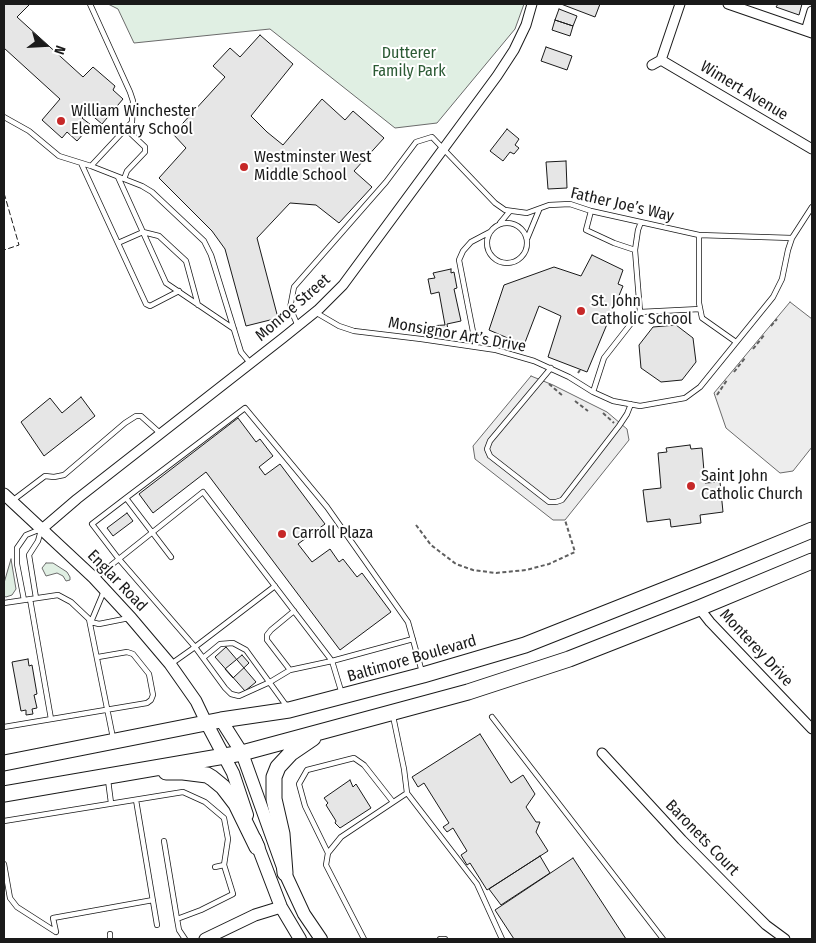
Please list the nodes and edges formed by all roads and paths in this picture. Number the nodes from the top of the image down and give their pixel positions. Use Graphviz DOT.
graph roads {
  1 [pos="90,4"];
  2 [pos="532,4"];
  3 [pos="680,4"];
  4 [pos="728,4"];
  5 [pos="747,7"];
  6 [pos="812,11"];
  7 [pos="809,32"];
  8 [pos="661,60"];
  9 [pos="652,65"];
  10 [pos="4,117"];
  11 [pos="126,129"];
  12 [pos="443,149"];
  13 [pos="812,149"];
  14 [pos="81,163"];
  15 [pos="91,166"];
  16 [pos="118,176"];
  17 [pos="124,179"];
  18 [pos="812,207"];
  19 [pos="539,210"];
  20 [pos="510,211"];
  21 [pos="591,211"];
  22 [pos="641,222"];
  23 [pos="500,224"];
  24 [pos="143,232"];
  25 [pos="490,232"];
  26 [pos="699,235"];
  27 [pos="792,238"];
  28 [pos="527,240"];
  29 [pos="118,244"];
  30 [pos="634,250"];
  31 [pos="179,291"];
  32 [pos="198,305"];
  33 [pos="700,309"];
  34 [pos="316,312"];
  35 [pos="640,312"];
  36 [pos="777,319"];
  37 [pos="298,326"];
  38 [pos="771,326"];
  39 [pos="234,329"];
  40 [pos="765,334"];
  41 [pos="736,342"];
  42 [pos="476,347"];
  43 [pos="753,349"];
  44 [pos="745,358"];
  45 [pos="251,364"];
  46 [pos="551,368"];
  47 [pos="580,370"];
  48 [pos="734,372"];
  49 [pos="578,373"];
  50 [pos="727,380"];
  51 [pos="549,384"];
  52 [pos="594,392"];
  53 [pos="716,395"];
  54 [pos="563,396"];
  55 [pos="575,401"];
  56 [pos="631,404"];
  57 [pos="588,411"];
  58 [pos="603,413"];
  59 [pos="616,424"];
  60 [pos="161,434"];
  61 [pos="8,497"];
  62 [pos="126,498"];
  63 [pos="565,520"];
  64 [pos="416,525"];
  65 [pos="42,529"];
  66 [pos="812,530"];
  67 [pos="152,532"];
  68 [pos="171,556"];
  69 [pos="118,558"];
  70 [pos="812,562"];
  71 [pos="94,578"];
  72 [pos="275,586"];
  73 [pos="105,590"];
  74 [pos="33,599"];
  75 [pos="24,600"];
  76 [pos="4,603"];
  77 [pos="700,608"];
  78 [pos="294,611"];
  79 [pos="131,618"];
  80 [pos="91,622"];
  81 [pos="413,639"];
  82 [pos="195,646"];
  83 [pos="98,657"];
  84 [pos="204,658"];
  85 [pos="332,661"];
  86 [pos="170,664"];
  87 [pos="290,670"];
  88 [pos="423,675"];
  89 [pos="270,682"];
  90 [pos="343,697"];
  91 [pos="108,709"];
  92 [pos="289,710"];
  93 [pos="393,713"];
  94 [pos="492,717"];
  95 [pos="51,719"];
  96 [pos="214,722"];
  97 [pos="4,727"];
  98 [pos="335,728"];
  99 [pos="812,730"];
  100 [pos="114,742"];
  101 [pos="242,752"];
  102 [pos="602,753"];
  103 [pos="224,756"];
  104 [pos="4,763"];
  105 [pos="115,774"];
  106 [pos="407,793"];
  107 [pos="4,794"];
  108 [pos="136,800"];
  109 [pos="393,802"];
  110 [pos="111,803"];
  111 [pos="4,821"];
  112 [pos="164,841"];
  113 [pos="257,847"];
  114 [pos="328,853"];
  115 [pos="4,864"];
  116 [pos="224,865"];
  117 [pos="215,867"];
  118 [pos="285,873"];
  119 [pos="153,900"];
  120 [pos="281,907"];
  121 [pos="177,920"];
  122 [pos="157,925"];
  123 [pos="186,939"];
  124 [pos="205,939"];
  125 [pos="300,939"];
  126 [pos="321,939"];
  127 [pos="364,939"];
  128 [pos="440,939"];
  129 [pos="445,939"];
  130 [pos="502,939"];
  131 [pos="664,939"];
  132 [pos="785,939"];
  1 -- 11 [label="lane"];
  2 -- 12 [label="street, Monroe Street"];
  3 -- 8 [label="street"];
  4 -- 5 [label="street"];
  5 -- 7 [label="street"];
  6 -- 7 [label="street"];
  8 -- 9 [label="street"];
  8 -- 13 [label="street, Wimert Avenue"];
  10 -- 14 [label="lane"];
  11 -- 15 [label="lane"];
  11 -- 17 [label="lane"];
  12 -- 20 [label="lane"];
  12 -- 34 [label="street, Monroe Street"];
  12 -- 37 [label="lane"];
  14 -- 15 [label="lane"];
  14 -- 29 [label="lane"];
  15 -- 16 [label="lane"];
  16 -- 17 [label="lane"];
  16 -- 24 [label="lane"];
  17 -- 39 [label="lane"];
  18 -- 27 [label="lane, Monsignor Art’s Drive"];
  19 -- 20 [label="lane, Father Joe’s Way"];
  19 -- 21 [label="lane, Father Joe’s Way"];
  19 -- 28 [label="lane"];
  20 -- 23 [label="lane"];
  21 -- 22 [label="lane, Father Joe’s Way"];
  21 -- 30 [label="lane"];
  22 -- 26 [label="lane, Father Joe’s Way"];
  22 -- 30 [label="lane"];
  23 -- 25 [label="lane"];
  23 -- 28 [label="lane"];
  24 -- 29 [label="lane"];
  24 -- 31 [label="lane"];
  24 -- 32 [label="lane"];
  25 -- 28 [label="lane"];
  25 -- 42 [label="lane"];
  26 -- 27 [label="lane, Father Joe’s Way"];
  26 -- 33 [label="lane"];
  27 -- 41 [label="lane, Monsignor Art’s Drive"];
  29 -- 31 [label="lane"];
  30 -- 35 [label="lane"];
  31 -- 32 [label="lane"];
  32 -- 39 [label="lane"];
  33 -- 35 [label="lane"];
  33 -- 41 [label="lane"];
  34 -- 37 [label="street, Monroe Street"];
  34 -- 42 [label="lane, Monsignor Art’s Drive"];
  35 -- 52 [label="lane"];
  36 -- 38 [label="path"];
  37 -- 45 [label="street, Monroe Street"];
  39 -- 45 [label="lane"];
  40 -- 43 [label="path"];
  41 -- 56 [label="lane, Monsignor Art’s Drive"];
  42 -- 46 [label="lane, Monsignor Art’s Drive"];
  44 -- 48 [label="path"];
  45 -- 60 [label="street, Monroe Street"];
  46 -- 52 [label="lane, Monsignor Art’s Drive"];
  46 -- 56 [label="lane"];
  47 -- 49 [label="path"];
  50 -- 53 [label="path"];
  51 -- 54 [label="path"];
  52 -- 56 [label="lane, Monsignor Art’s Drive"];
  55 -- 57 [label="path"];
  58 -- 59 [label="path"];
  60 -- 61 [label="lane"];
  60 -- 65 [label="street, Monroe Street"];
  61 -- 65 [label="street, Englar Road"];
  62 -- 67 [label="lane"];
  62 -- 69 [label="lane"];
  62 -- 81 [label="lane"];
  63 -- 64 [label="path"];
  65 -- 71 [label="street, Englar Road"];
  65 -- 74 [label="lane"];
  65 -- 75 [label="lane"];
  66 -- 88 [label="highway, Baltimore Boulevard"];
  67 -- 68 [label="lane"];
  67 -- 69 [label="lane"];
  67 -- 72 [label="lane"];
  69 -- 71 [label="lane"];
  69 -- 82 [label="lane"];
  70 -- 77 [label="highway"];
  71 -- 73 [label="street, Englar Road"];
  72 -- 78 [label="lane"];
  72 -- 82 [label="lane"];
  73 -- 79 [label="street, Englar Road"];
  73 -- 80 [label="lane"];
  74 -- 75 [label="lane"];
  74 -- 80 [label="lane"];
  74 -- 95 [label="lane"];
  75 -- 76 [label="lane"];
  77 -- 93 [label="highway"];
  77 -- 99 [label="street, Monterey Drive"];
  78 -- 85 [label="lane"];
  78 -- 87 [label="lane"];
  79 -- 80 [label="lane"];
  79 -- 86 [label="street, Englar Road"];
  80 -- 83 [label="lane"];
  81 -- 85 [label="lane"];
  81 -- 88 [label="lane"];
  82 -- 84 [label="lane"];
  82 -- 86 [label="lane"];
  83 -- 91 [label="lane"];
  83 -- 91 [label="lane"];
  84 -- 89 [label="lane"];
  84 -- 89 [label="lane"];
  85 -- 87 [label="lane"];
  85 -- 90 [label="lane"];
  86 -- 96 [label="street, Englar Road"];
  87 -- 89 [label="lane"];
  88 -- 90 [label="highway, Baltimore Boulevard"];
  89 -- 92 [label="lane"];
  90 -- 92 [label="highway, Baltimore Boulevard"];
  91 -- 95 [label="lane"];
  91 -- 100 [label="lane"];
  92 -- 96 [label="highway, Baltimore Boulevard"];
  93 -- 98 [label="highway"];
  93 -- 106 [label="lane"];
  94 -- 131 [label="lane"];
  95 -- 97 [label="lane"];
  96 -- 100 [label="highway, Baltimore Boulevard"];
  96 -- 101 [label="main road, Englar Road"];
  96 -- 103 [label="main road, Englar Road"];
  98 -- 101 [label="highway"];
  98 -- 118 [label="highway"];
  100 -- 104 [label="highway, Baltimore Boulevard"];
  101 -- 103 [label="highway"];
  101 -- 118 [label="main road, Englar Road"];
  102 -- 132 [label="street, Baronets Court"];
  103 -- 105 [label="highway"];
  103 -- 113 [label="main road, Englar Road"];
  105 -- 107 [label="highway"];
  105 -- 110 [label="lane"];
  105 -- 113 [label="highway"];
  106 -- 109 [label="lane"];
  106 -- 130 [label="lane"];
  108 -- 110 [label="lane"];
  108 -- 116 [label="lane"];
  108 -- 119 [label="lane"];
  109 -- 114 [label="lane"];
  109 -- 114 [label="lane"];
  110 -- 111 [label="lane"];
  112 -- 121 [label="lane"];
  113 -- 120 [label="main road, Englar Road"];
  114 -- 127 [label="lane"];
  115 -- 119 [label="lane"];
  116 -- 117 [label="lane"];
  116 -- 121 [label="lane"];
  118 -- 126 [label="main road, Englar Road"];
  119 -- 122 [label="lane"];
  120 -- 124 [label="street"];
  120 -- 125 [label="main road, Englar Road"];
  121 -- 123 [label="lane"];
  128 -- 129 [label="lane"];
}
